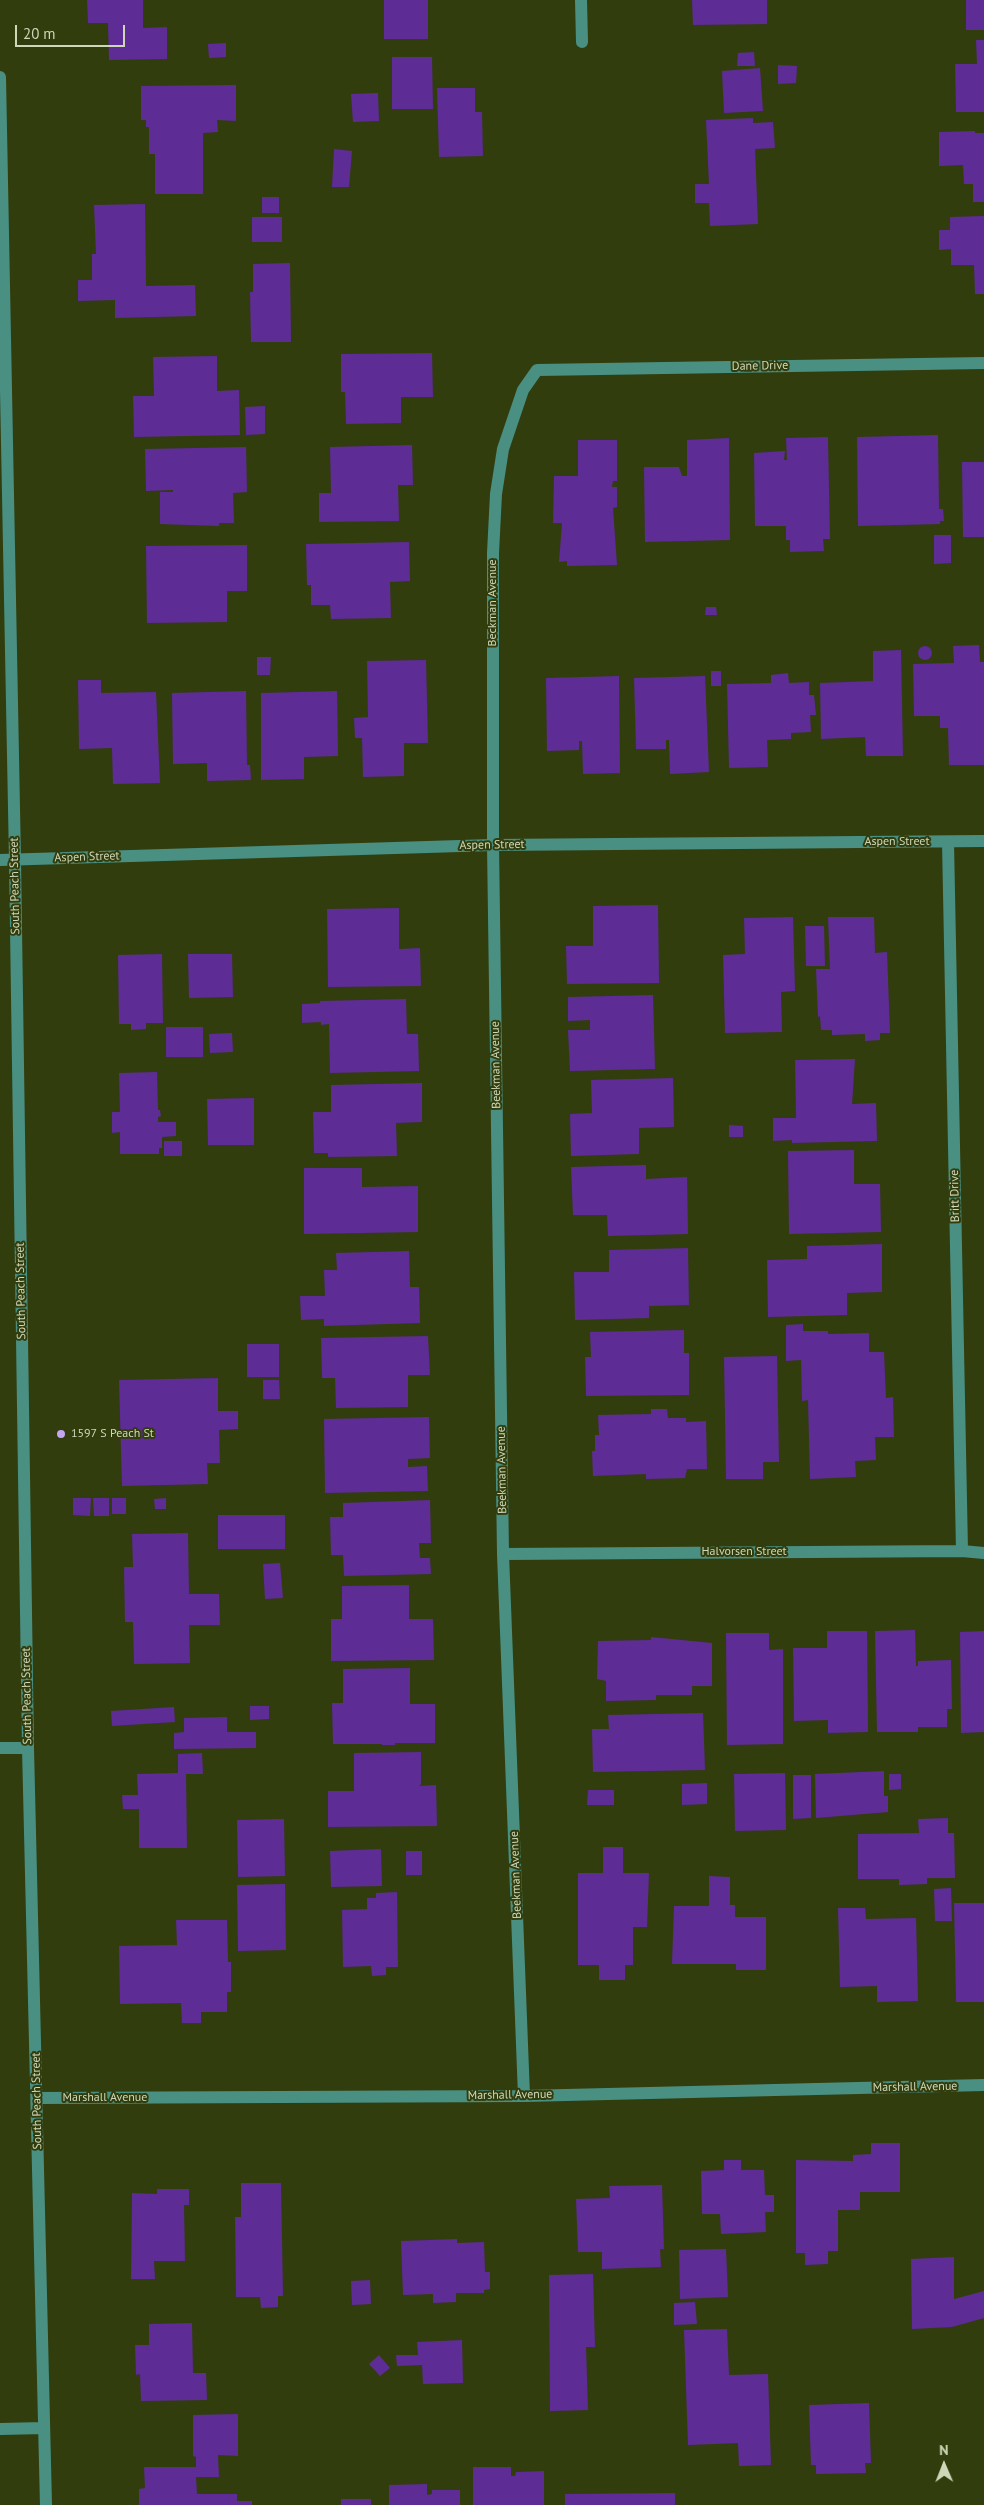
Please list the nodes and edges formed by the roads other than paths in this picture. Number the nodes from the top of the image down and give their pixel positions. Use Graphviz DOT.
graph roads {
  1 [pos="581,0"];
  2 [pos="582,42"];
  3 [pos="0,77"];
  4 [pos="2,266"];
  5 [pos="984,362"];
  6 [pos="536,370"];
  7 [pos="984,841"];
  8 [pos="948,842"];
  9 [pos="493,845"];
  10 [pos="0,860"];
  11 [pos="15,860"];
  12 [pos="962,1551"];
  13 [pos="984,1553"];
  14 [pos="503,1554"];
  15 [pos="0,1748"];
  16 [pos="28,1748"];
  17 [pos="984,2085"];
  18 [pos="524,2096"];
  19 [pos="37,2098"];
  20 [pos="44,2428"];
  21 [pos="0,2429"];
  22 [pos="46,2505"];
  1 -- 2 [label="street"];
  3 -- 4 [label="street, South Peach Street"];
  4 -- 11 [label="street, South Peach Street"];
  5 -- 6 [label="street, Dane Drive"];
  6 -- 9 [label="street, Beckman Avenue"];
  7 -- 8 [label="street, Aspen Street"];
  8 -- 9 [label="street, Aspen Street"];
  8 -- 12 [label="street, Britt Drive"];
  9 -- 11 [label="street, Aspen Street"];
  9 -- 14 [label="street, Beekman Avenue"];
  10 -- 11 [label="street, Aspen Street"];
  11 -- 16 [label="street, South Peach Street"];
  12 -- 13 [label="street, Halvorsen Street"];
  12 -- 14 [label="street, Halvorsen Street"];
  14 -- 18 [label="street, Beekman Avenue"];
  15 -- 16 [label="street"];
  16 -- 19 [label="street, South Peach Street"];
  17 -- 18 [label="street, Marshall Avenue"];
  18 -- 19 [label="street, Marshall Avenue"];
  19 -- 20 [label="street, South Peach Street"];
  20 -- 21 [label="street"];
  20 -- 22 [label="street, South Peach Street"];
}
